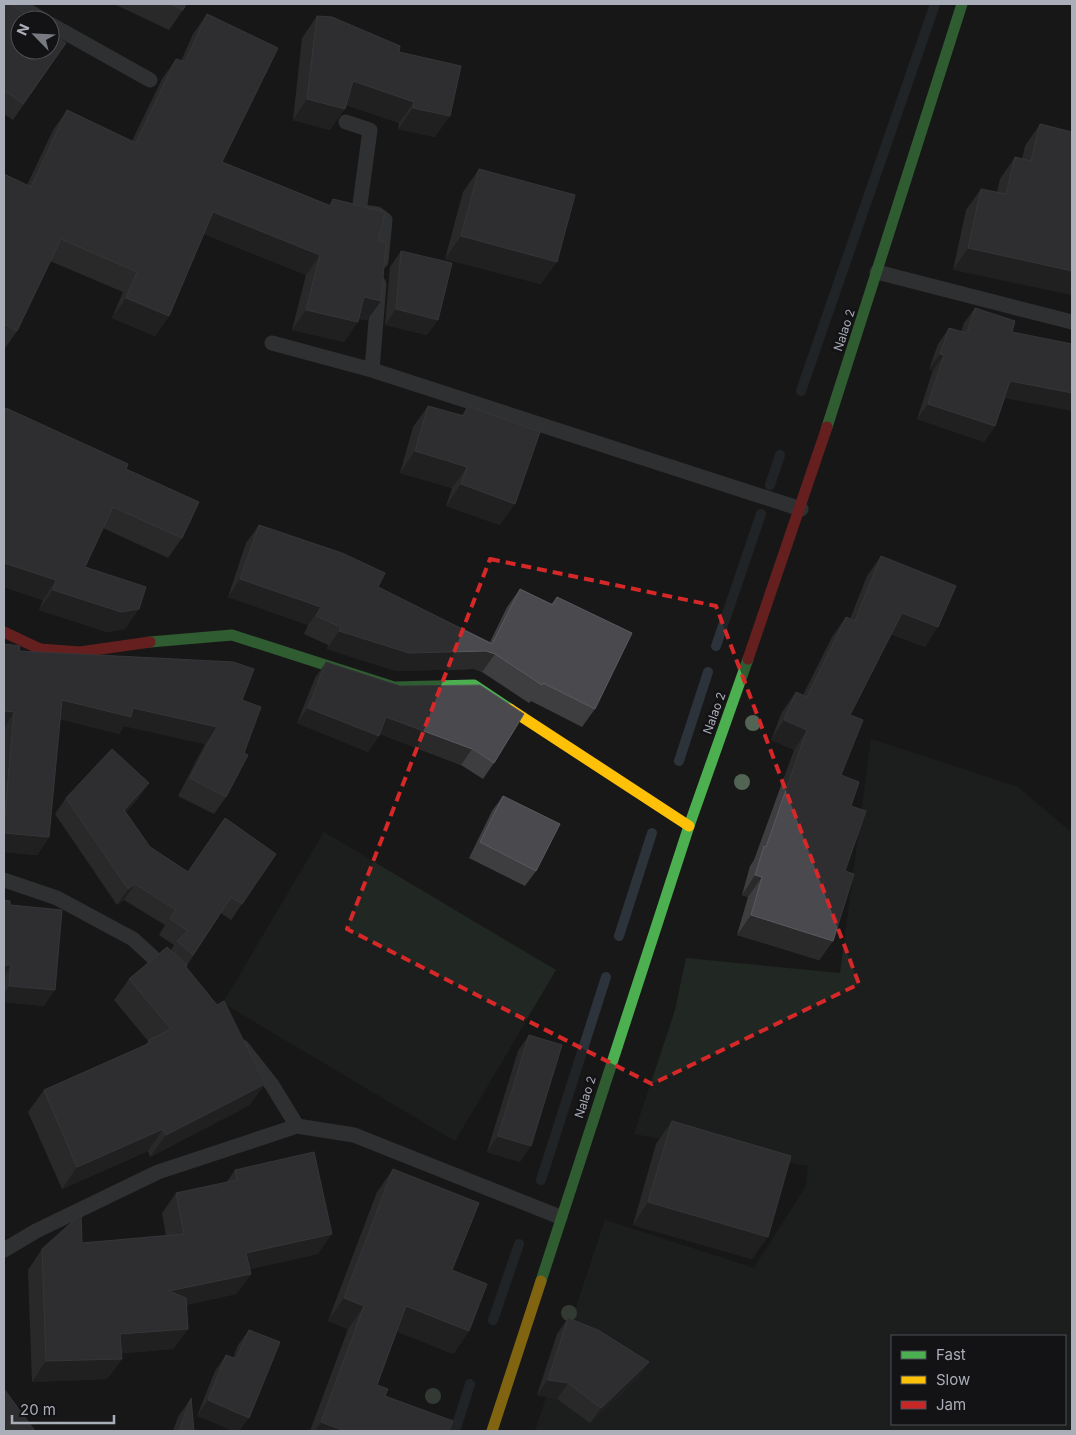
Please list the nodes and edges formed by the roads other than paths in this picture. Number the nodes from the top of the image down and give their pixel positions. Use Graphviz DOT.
graph roads {
  1 [pos="962,4"];
  2 [pos="60,30"];
  3 [pos="150,80"];
  4 [pos="346,122"];
  5 [pos="877,272"];
  6 [pos="1072,322"];
  7 [pos="272,343"];
  8 [pos="372,370"];
  9 [pos="801,509"];
  10 [pos="4,632"];
  11 [pos="689,826"];
  12 [pos="4,880"];
  13 [pos="180,982"];
  14 [pos="232,1035"];
  15 [pos="297,1126"];
  16 [pos="560,1217"];
  17 [pos="4,1250"];
  18 [pos="492,1431"];
  1 -- 5 [label="street, Nalao 2"];
  2 -- 3 [label="lane"];
  4 -- 8 [label="lane"];
  5 -- 6 [label="lane"];
  5 -- 9 [label="street, Nalao 2"];
  7 -- 8 [label="lane"];
  8 -- 9 [label="lane"];
  9 -- 11 [label="street, Nalao 2"];
  10 -- 11 [label="street"];
  11 -- 16 [label="street, Nalao 2"];
  12 -- 13 [label="lane"];
  14 -- 15 [label="lane"];
  15 -- 16 [label="lane"];
  15 -- 17 [label="lane"];
  16 -- 18 [label="street, Nalao 2"];
}
